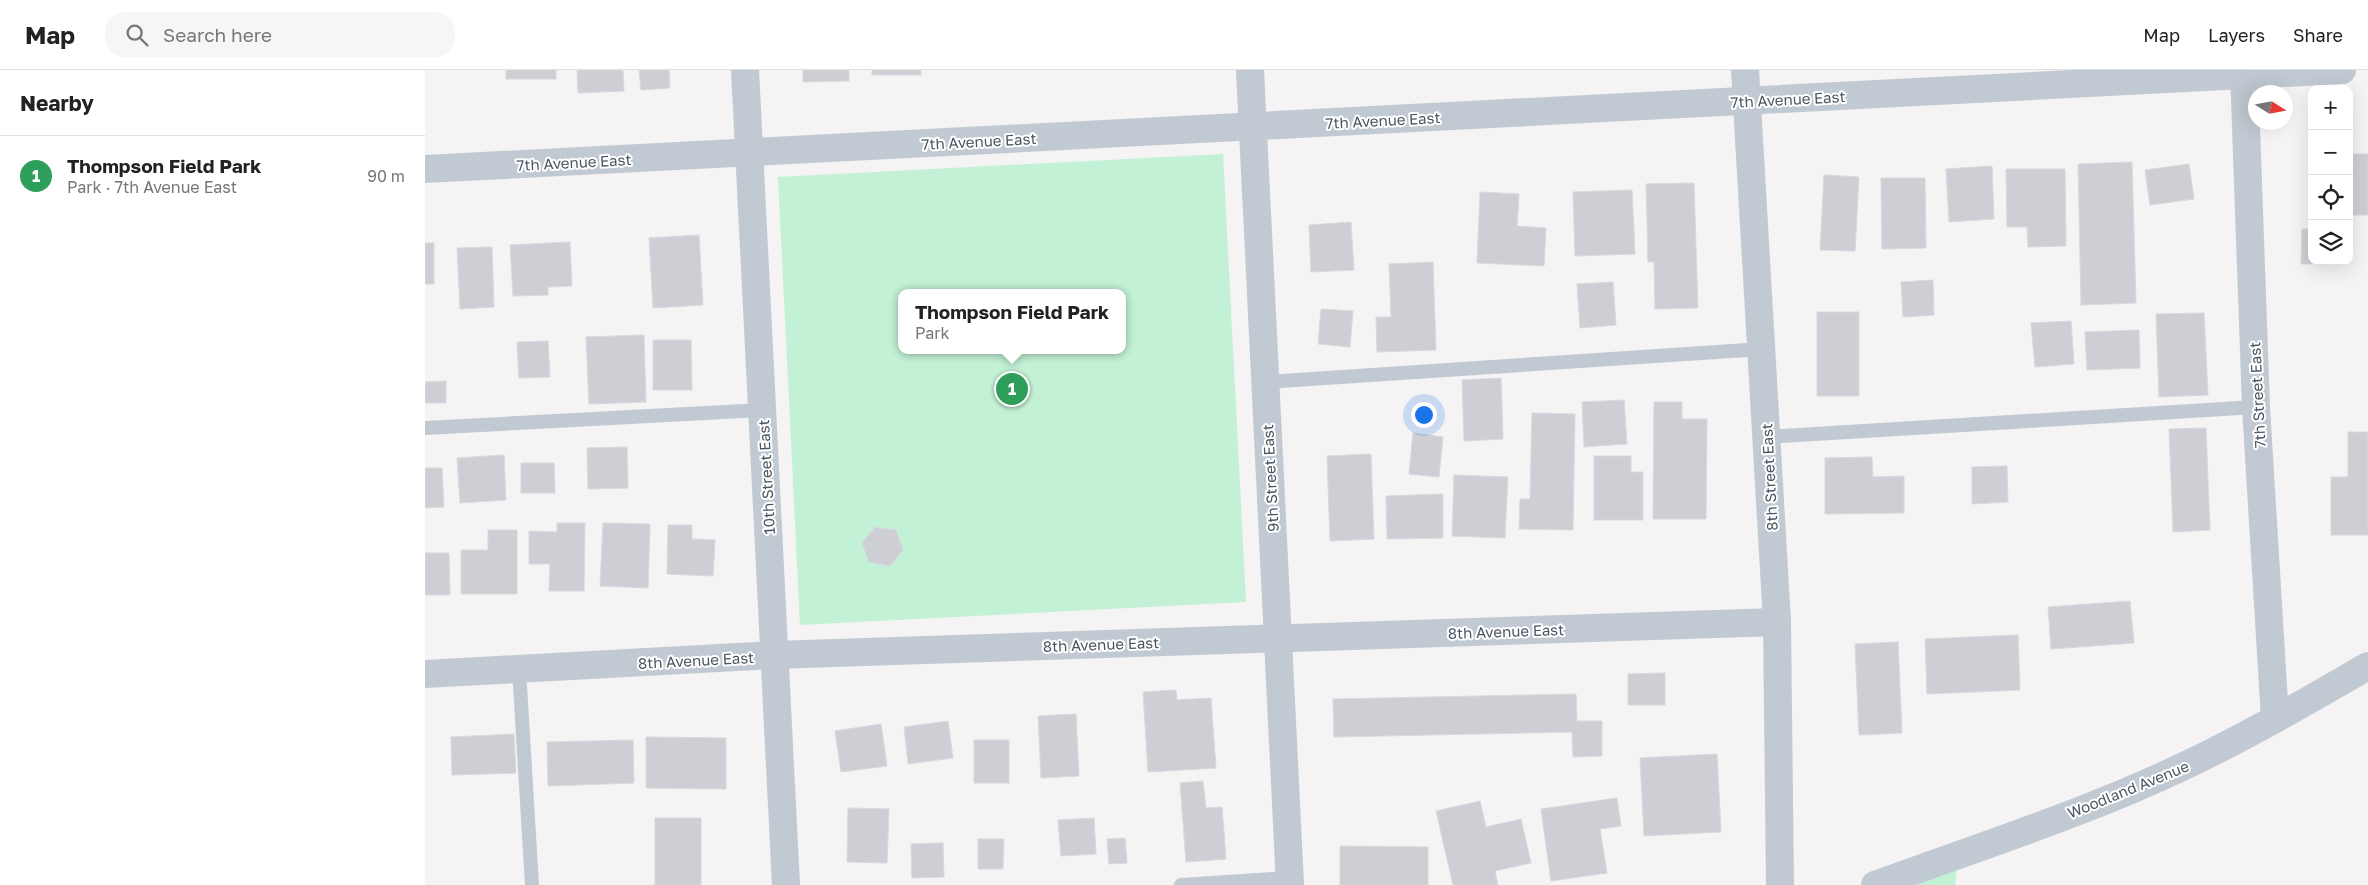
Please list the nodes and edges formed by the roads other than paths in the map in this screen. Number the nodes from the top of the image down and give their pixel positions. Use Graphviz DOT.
graph roads {
  1 [pos="745,70"];
  2 [pos="1250,70"];
  3 [pos="1745,70"];
  4 [pos="2341,70"];
  5 [pos="2244,73"];
  6 [pos="1747,101"];
  7 [pos="1253,127"];
  8 [pos="749,153"];
  9 [pos="425,169"];
  10 [pos="1761,349"];
  11 [pos="1265,382"];
  12 [pos="2257,407"];
  13 [pos="762,410"];
  14 [pos="425,428"];
  15 [pos="1767,437"];
  16 [pos="1777,622"];
  17 [pos="1278,638"];
  18 [pos="774,656"];
  19 [pos="2368,666"];
  20 [pos="519,669"];
  21 [pos="425,674"];
  22 [pos="2275,720"];
  23 [pos="1290,881"];
  24 [pos="532,885"];
  25 [pos="786,885"];
  26 [pos="1181,885"];
  27 [pos="1780,885"];
  28 [pos="1875,885"];
  1 -- 8 [label="street, 10th Street East"];
  2 -- 7 [label="street, 9th Street East"];
  3 -- 6 [label="street, 8th Street East"];
  4 -- 5 [label="street, 7th Avenue East"];
  5 -- 6 [label="street, 7th Avenue East"];
  5 -- 12 [label="street, 7th Street East"];
  6 -- 7 [label="street, 7th Avenue East"];
  6 -- 10 [label="street, 8th Street East"];
  7 -- 8 [label="street, 7th Avenue East"];
  7 -- 11 [label="street, 9th Street East"];
  8 -- 9 [label="street, 7th Avenue East"];
  8 -- 13 [label="street, 10th Street East"];
  10 -- 11 [label="lane"];
  10 -- 15 [label="street, 8th Street East"];
  11 -- 17 [label="street, 9th Street East"];
  12 -- 15 [label="lane"];
  12 -- 22 [label="street, 7th Street East"];
  13 -- 14 [label="lane"];
  13 -- 18 [label="street, 10th Street East"];
  15 -- 16 [label="street, 8th Street East"];
  16 -- 17 [label="street, 8th Avenue East"];
  16 -- 27 [label="street, 8th Street East"];
  17 -- 18 [label="street, 8th Avenue East"];
  17 -- 23 [label="street, 9th Street East"];
  18 -- 20 [label="street, 8th Avenue East"];
  18 -- 25 [label="street, 10th Street East"];
  19 -- 22 [label="street, Woodland Avenue"];
  20 -- 21 [label="street, 8th Avenue East"];
  20 -- 24 [label="lane"];
  22 -- 28 [label="street, Woodland Avenue"];
  23 -- 26 [label="lane"];
}
